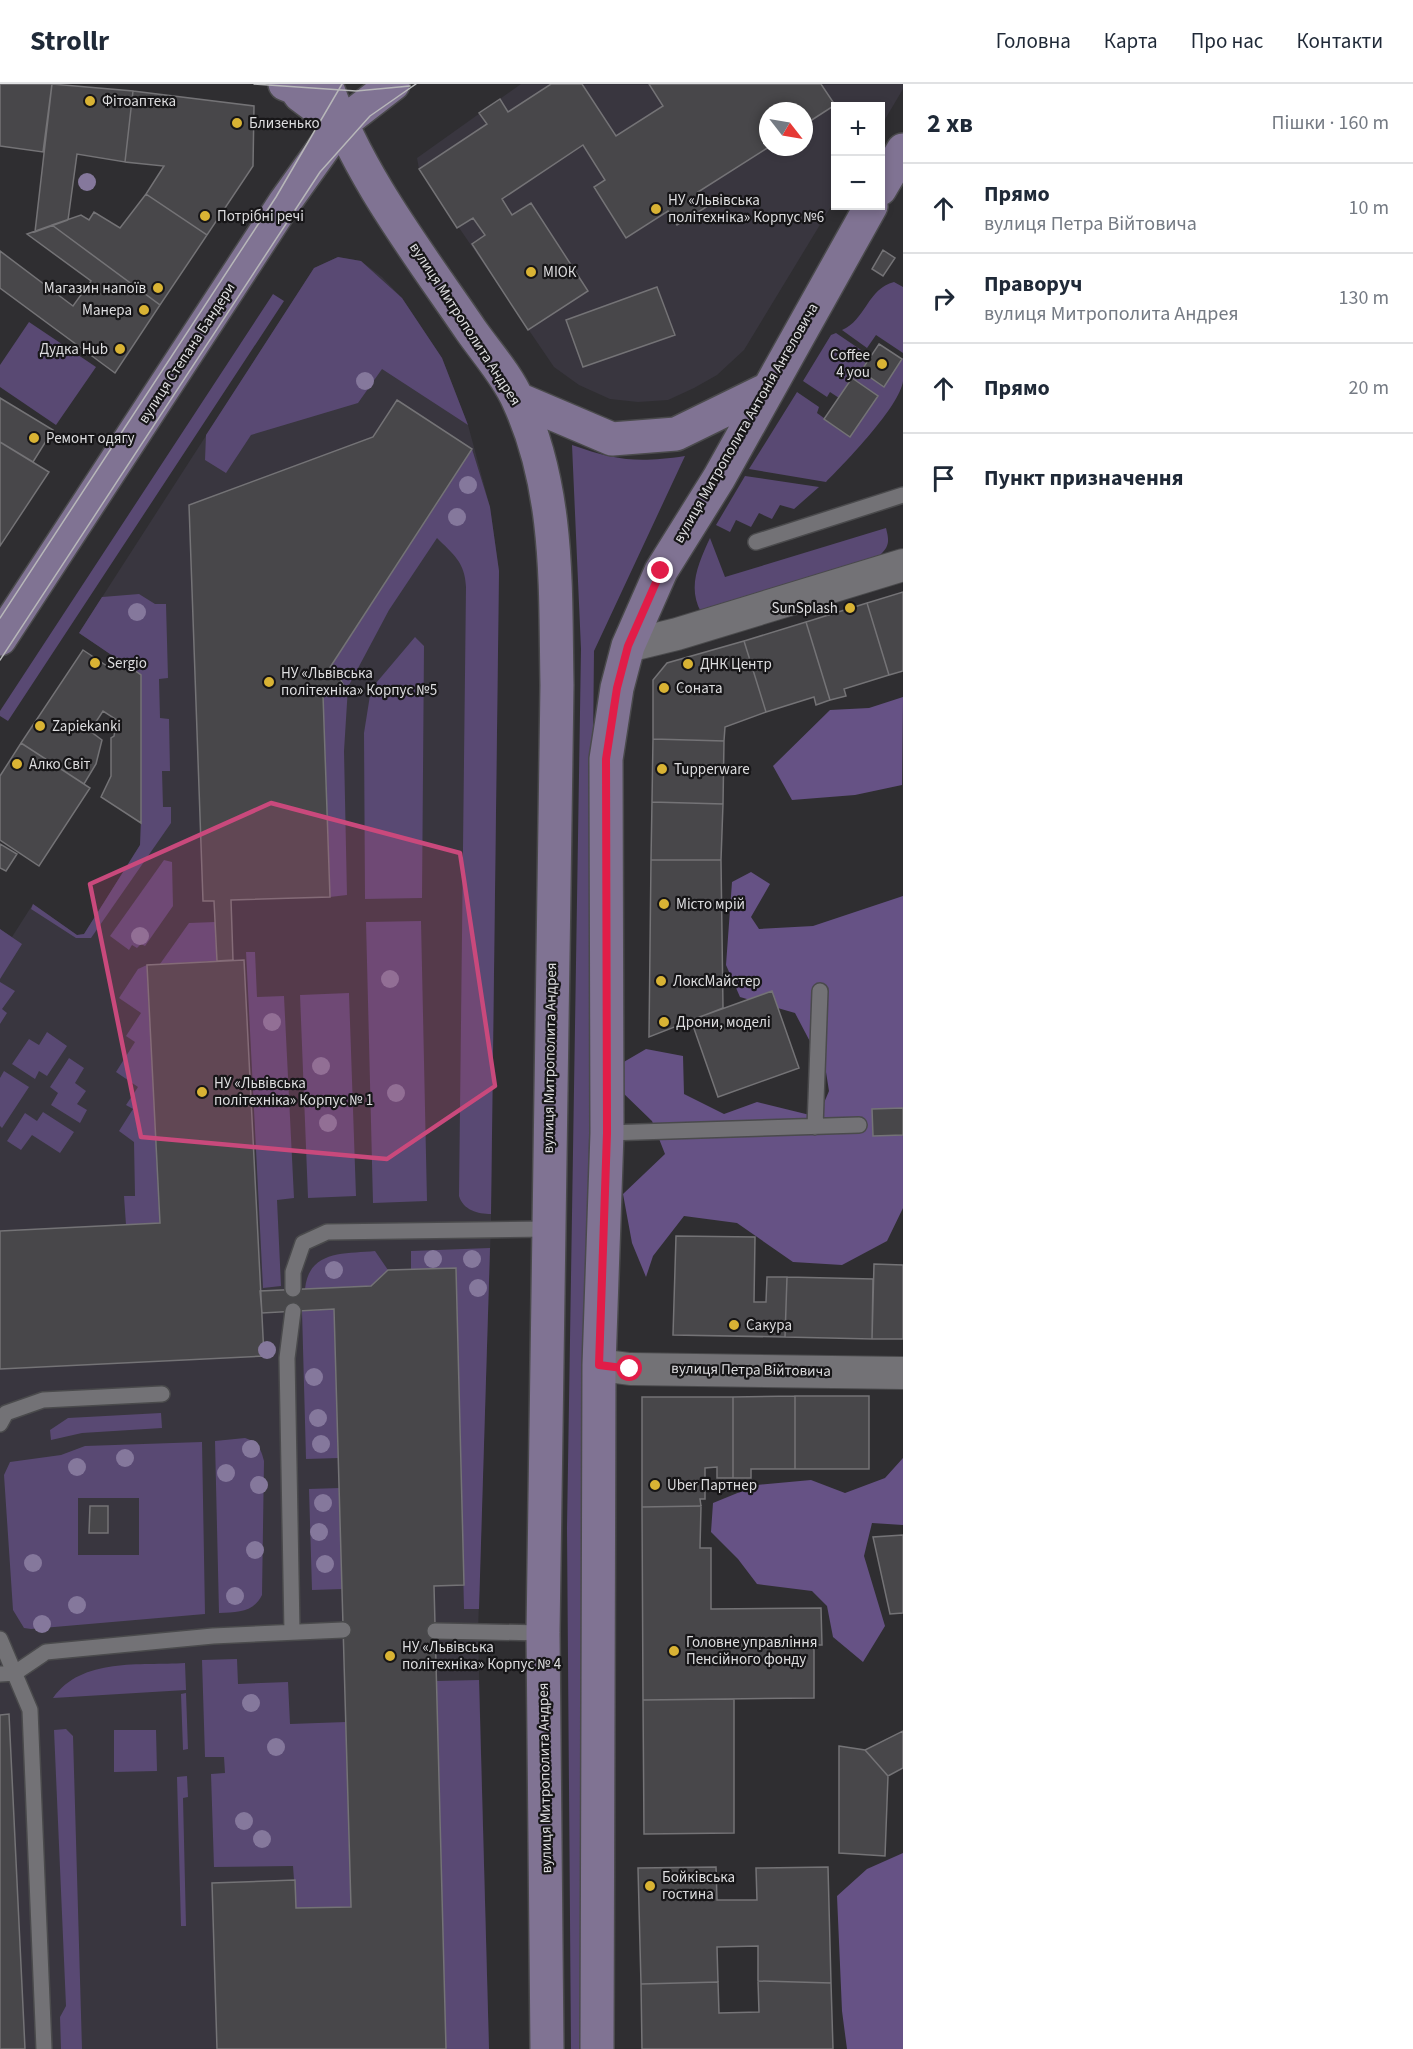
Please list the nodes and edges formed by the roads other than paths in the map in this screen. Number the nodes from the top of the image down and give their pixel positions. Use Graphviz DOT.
graph roads {
  1 [pos="285,84"];
  2 [pos="326,84"];
  3 [pos="393,84"];
  4 [pos="340,125"];
  5 [pos="903,150"];
  6 [pos="885,181"];
  7 [pos="869,210"];
  8 [pos="768,389"];
  9 [pos="518,399"];
  10 [pos="903,495"];
  11 [pos="756,542"];
  12 [pos="903,565"];
  13 [pos="0,639"];
  14 [pos="628,646"];
  15 [pos="820,991"];
  16 [pos="859,1125"];
  17 [pos="815,1127"];
  18 [pos="607,1133"];
  19 [pos="548,1229"];
  20 [pos="293,1289"];
  21 [pos="293,1311"];
  22 [pos="599,1365"];
  23 [pos="903,1372"];
  24 [pos="162,1394"];
  25 [pos="0,1424"];
  26 [pos="343,1630"];
  27 [pos="292,1631"];
  28 [pos="435,1631"];
  29 [pos="543,1633"];
  30 [pos="0,1640"];
  31 [pos="7,1673"];
  32 [pos="44,2049"];
  33 [pos="547,2049"];
  34 [pos="597,2049"];
  1 -- 4 [label="street"];
  2 -- 4 [label="street"];
  3 -- 4 [label="street, вулиця Степана Бандери"];
  4 -- 9 [label="street, вулиця Митрополита Андрея"];
  4 -- 13 [label="street, вулиця Степана Бандери"];
  5 -- 6 [label="street"];
  7 -- 8 [label="street, вулиця Митрополита Антонія Ангеловича"];
  8 -- 9 [label="street"];
  8 -- 14 [label="street, вулиця Митрополита Антонія Ангеловича"];
  9 -- 19 [label="street, вулиця Митрополита Андрея"];
  10 -- 11 [label="lane"];
  12 -- 14 [label="street"];
  14 -- 18 [label="street"];
  15 -- 17 [label="lane"];
  16 -- 17 [label="lane"];
  17 -- 18 [label="lane"];
  18 -- 22 [label="street"];
  19 -- 20 [label="lane"];
  19 -- 29 [label="street, вулиця Митрополита Андрея"];
  21 -- 27 [label="lane"];
  22 -- 23 [label="street, вулиця Петра Війтовича"];
  22 -- 34 [label="street"];
  24 -- 25 [label="lane"];
  26 -- 27 [label="lane"];
  27 -- 31 [label="lane"];
  28 -- 29 [label="lane"];
  29 -- 33 [label="street, вулиця Митрополита Андрея"];
  30 -- 31 [label="lane"];
  31 -- 32 [label="lane"];
}
